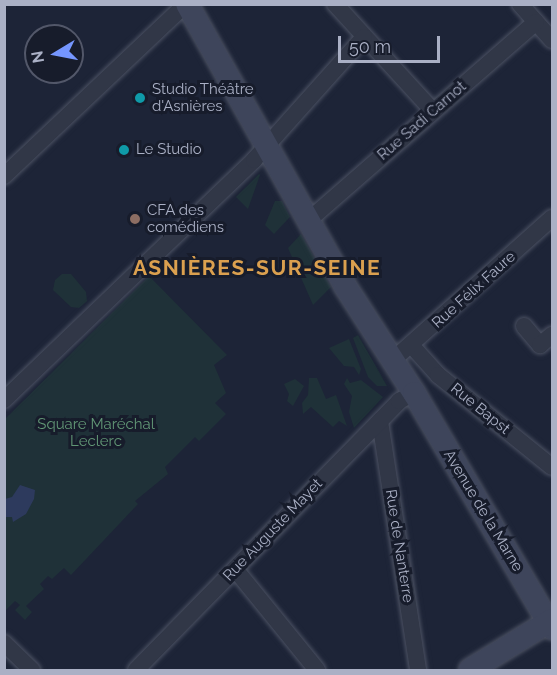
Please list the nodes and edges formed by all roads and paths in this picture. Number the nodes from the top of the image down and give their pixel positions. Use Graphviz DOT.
graph roads {
  1 [pos="187,4"];
  2 [pos="335,4"];
  3 [pos="520,4"];
  4 [pos="536,22"];
  5 [pos="364,37"];
  6 [pos="552,40"];
  7 [pos="433,111"];
  8 [pos="265,145"];
  9 [pos="4,176"];
  10 [pos="309,220"];
  11 [pos="551,221"];
  12 [pos="524,326"];
  13 [pos="552,335"];
  14 [pos="412,346"];
  15 [pos="393,360"];
  16 [pos="414,393"];
  17 [pos="4,400"];
  18 [pos="380,421"];
  19 [pos="552,467"];
  20 [pos="235,569"];
  21 [pos="551,623"];
  22 [pos="9,648"];
  23 [pos="13,670"];
  24 [pos="32,670"];
  25 [pos="136,670"];
  26 [pos="317,670"];
  27 [pos="418,670"];
  28 [pos="470,670"];
  1 -- 8 [label="main road, Avenue de la Marne"];
  1 -- 9 [label="street"];
  2 -- 5 [label="street"];
  3 -- 4 [label="street"];
  4 -- 6 [label="street"];
  4 -- 7 [label="street, Rue Sadi Carnot"];
  5 -- 7 [label="street"];
  5 -- 8 [label="street"];
  7 -- 10 [label="street, Rue Sadi Carnot"];
  8 -- 10 [label="main road, Avenue de la Marne"];
  8 -- 17 [label="street"];
  10 -- 15 [label="main road, Avenue de la Marne"];
  11 -- 14 [label="street, Rue Félix Faure"];
  12 -- 13 [label="street"];
  14 -- 15 [label="street, Rue Félix Faure"];
  14 -- 19 [label="street, Rue Bapst"];
  15 -- 16 [label="main road, Avenue de la Marne"];
  16 -- 18 [label="street, Rue Auguste Mayet"];
  16 -- 21 [label="main road, Avenue de la Marne"];
  18 -- 20 [label="street, Rue Auguste Mayet"];
  18 -- 27 [label="street, Rue de Nanterre"];
  20 -- 25 [label="street, Rue Auguste Mayet"];
  20 -- 26 [label="street"];
  21 -- 28 [label="main road"];
  22 -- 23 [label="street"];
  22 -- 24 [label="street"];
}
